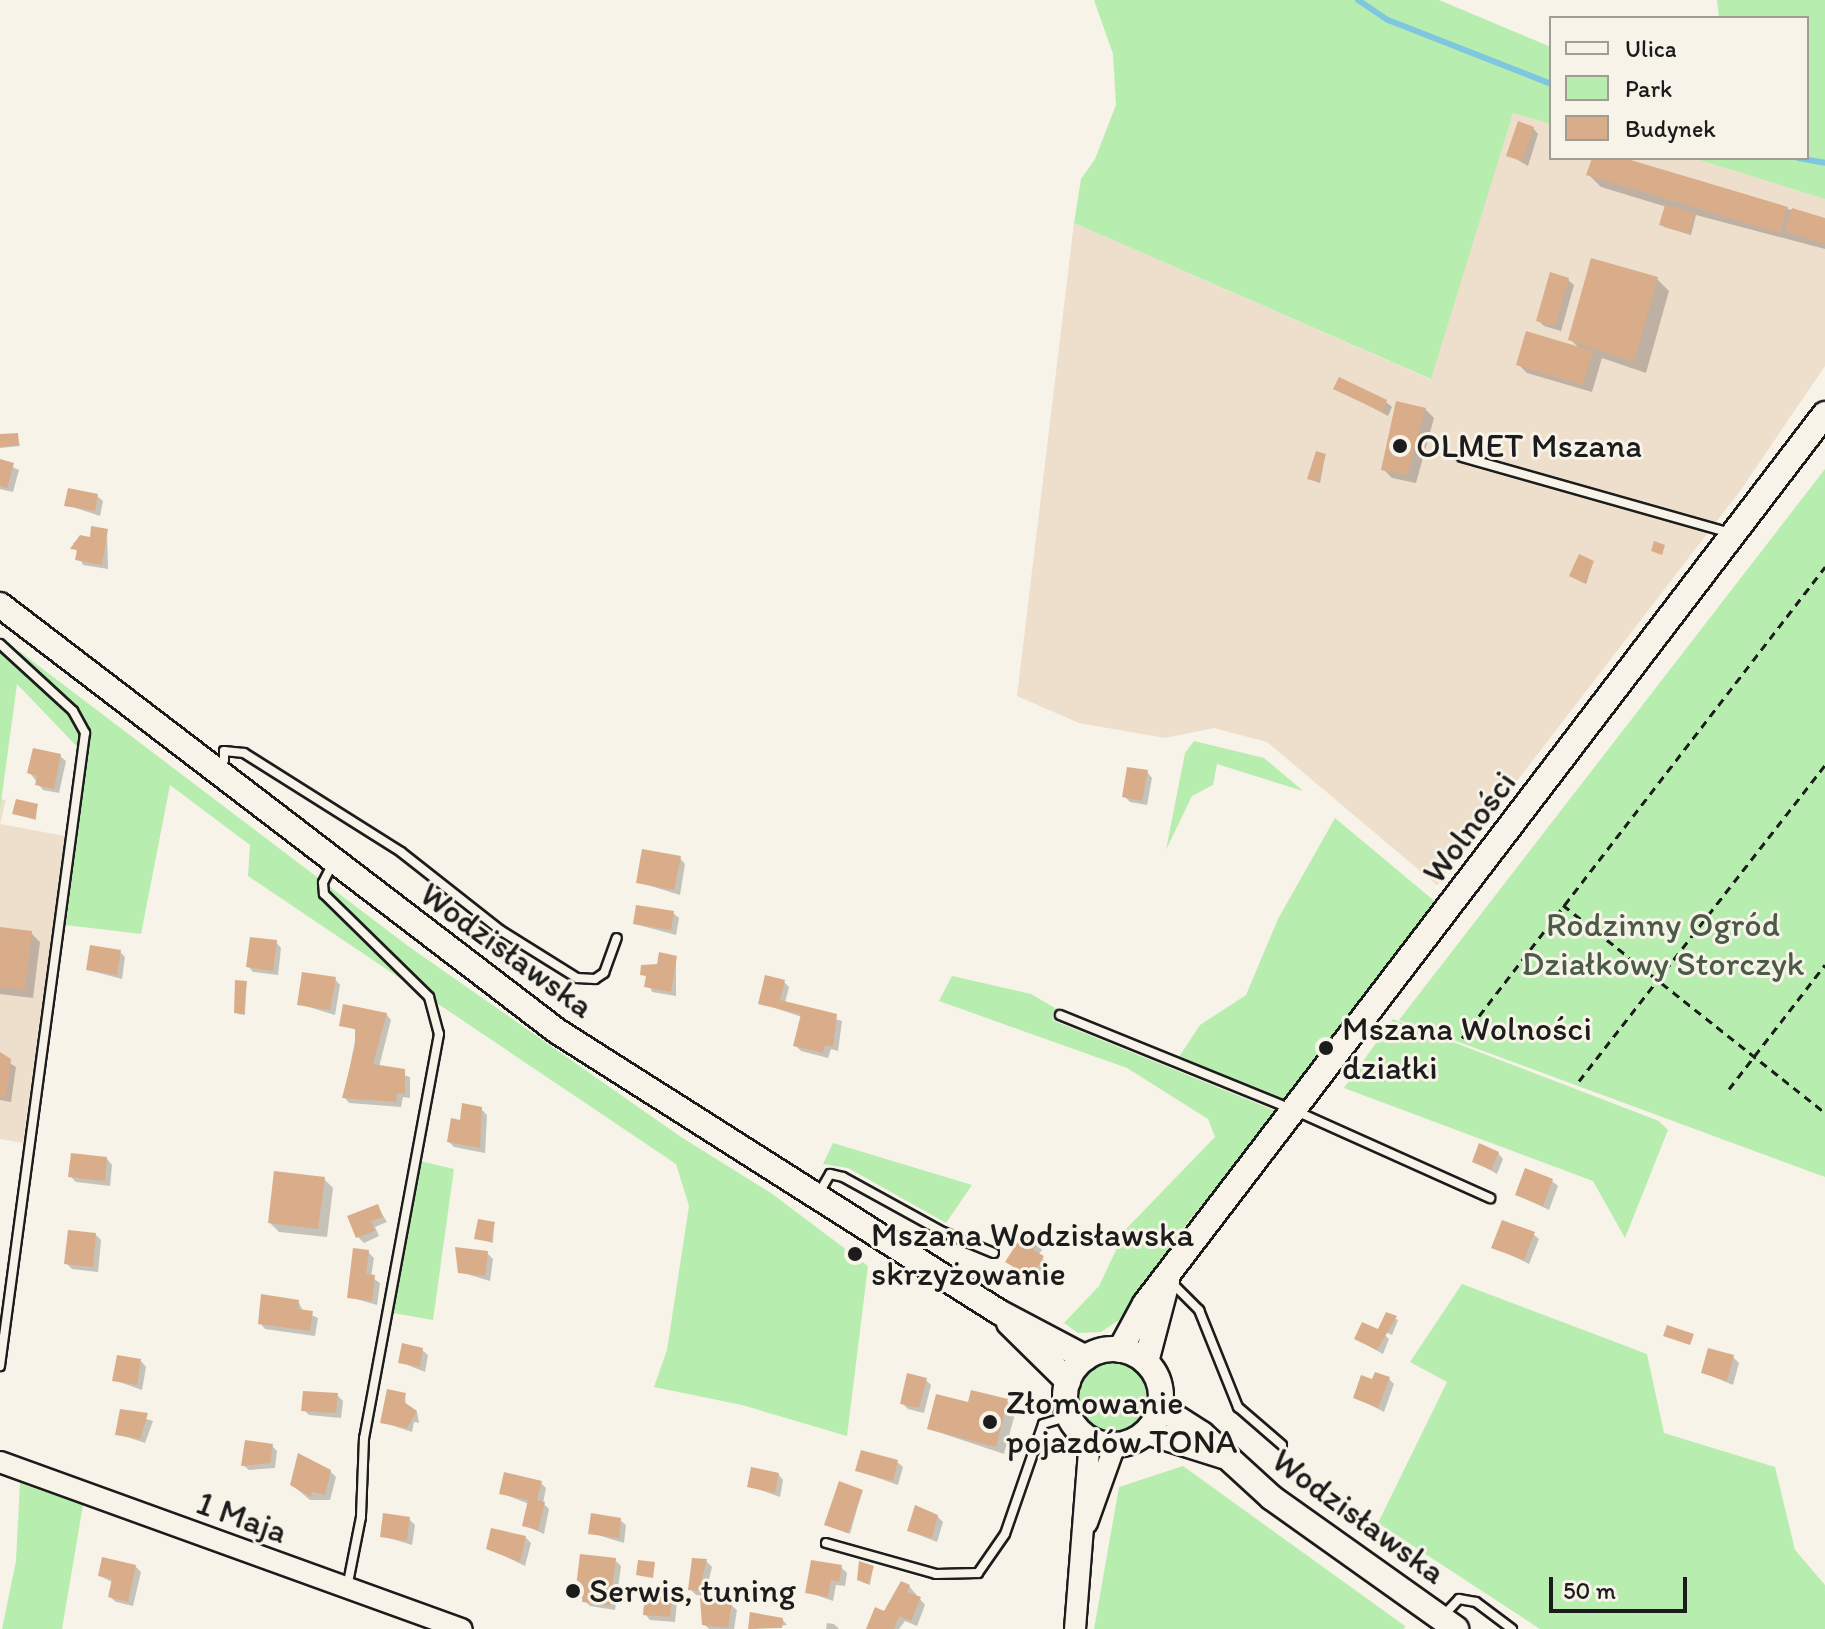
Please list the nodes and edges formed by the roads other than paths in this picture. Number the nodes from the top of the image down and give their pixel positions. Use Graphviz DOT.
graph roads {
  1 [pos="1825,414"];
  2 [pos="1462,457"];
  3 [pos="1731,533"];
  4 [pos="0,605"];
  5 [pos="0,644"];
  6 [pos="210,768"];
  7 [pos="334,862"];
  8 [pos="617,938"];
  9 [pos="1060,1015"];
  10 [pos="1296,1111"];
  11 [pos="817,1198"];
  12 [pos="1490,1198"];
  13 [pos="994,1253"];
  14 [pos="1167,1280"];
  15 [pos="999,1312"];
  16 [pos="1120,1350"];
  17 [pos="1086,1358"];
  18 [pos="1146,1362"];
  19 [pos="0,1366"];
  20 [pos="1068,1381"];
  21 [pos="1160,1407"];
  22 [pos="1069,1416"];
  23 [pos="1147,1432"];
  24 [pos="1090,1439"];
  25 [pos="1115,1445"];
  26 [pos="1282,1445"];
  27 [pos="1223,1456"];
  28 [pos="0,1462"];
  29 [pos="1087,1523"];
  30 [pos="826,1543"];
  31 [pos="346,1590"];
  32 [pos="1448,1624"];
  33 [pos="462,1629"];
  34 [pos="1075,1629"];
  35 [pos="1512,1629"];
  1 -- 3 [label="main road, Wolności"];
  2 -- 3 [label="lane"];
  3 -- 10 [label="main road, Wolności"];
  4 -- 6 [label="main road, Wodzisławska"];
  5 -- 19 [label="lane"];
  6 -- 7 [label="main road, Wodzisławska"];
  6 -- 8 [label="lane"];
  7 -- 11 [label="main road, Wodzisławska"];
  7 -- 31 [label="lane"];
  9 -- 10 [label="lane"];
  10 -- 12 [label="lane"];
  10 -- 14 [label="main road, Wolności"];
  11 -- 13 [label="lane"];
  11 -- 15 [label="main road, Wodzisławska"];
  14 -- 16 [label="main road, Wolności"];
  14 -- 18 [label="main road, Wolności"];
  14 -- 26 [label="lane"];
  15 -- 17 [label="main road, Wodzisławska"];
  15 -- 20 [label="main road, Wodzisławska"];
  16 -- 17 [label="main road"];
  16 -- 18 [label="main road"];
  17 -- 20 [label="main road"];
  18 -- 21 [label="main road"];
  20 -- 22 [label="main road"];
  21 -- 23 [label="main road"];
  21 -- 27 [label="main road, Wodzisławska"];
  22 -- 24 [label="main road"];
  22 -- 30 [label="lane"];
  23 -- 25 [label="main road"];
  23 -- 27 [label="main road, Wodzisławska"];
  24 -- 25 [label="main road"];
  24 -- 29 [label="street"];
  25 -- 29 [label="street"];
  27 -- 32 [label="main road, Wodzisławska"];
  28 -- 31 [label="street, 1 Maja"];
  29 -- 34 [label="street"];
  31 -- 33 [label="street, 1 Maja"];
  32 -- 35 [label="lane"];
}
